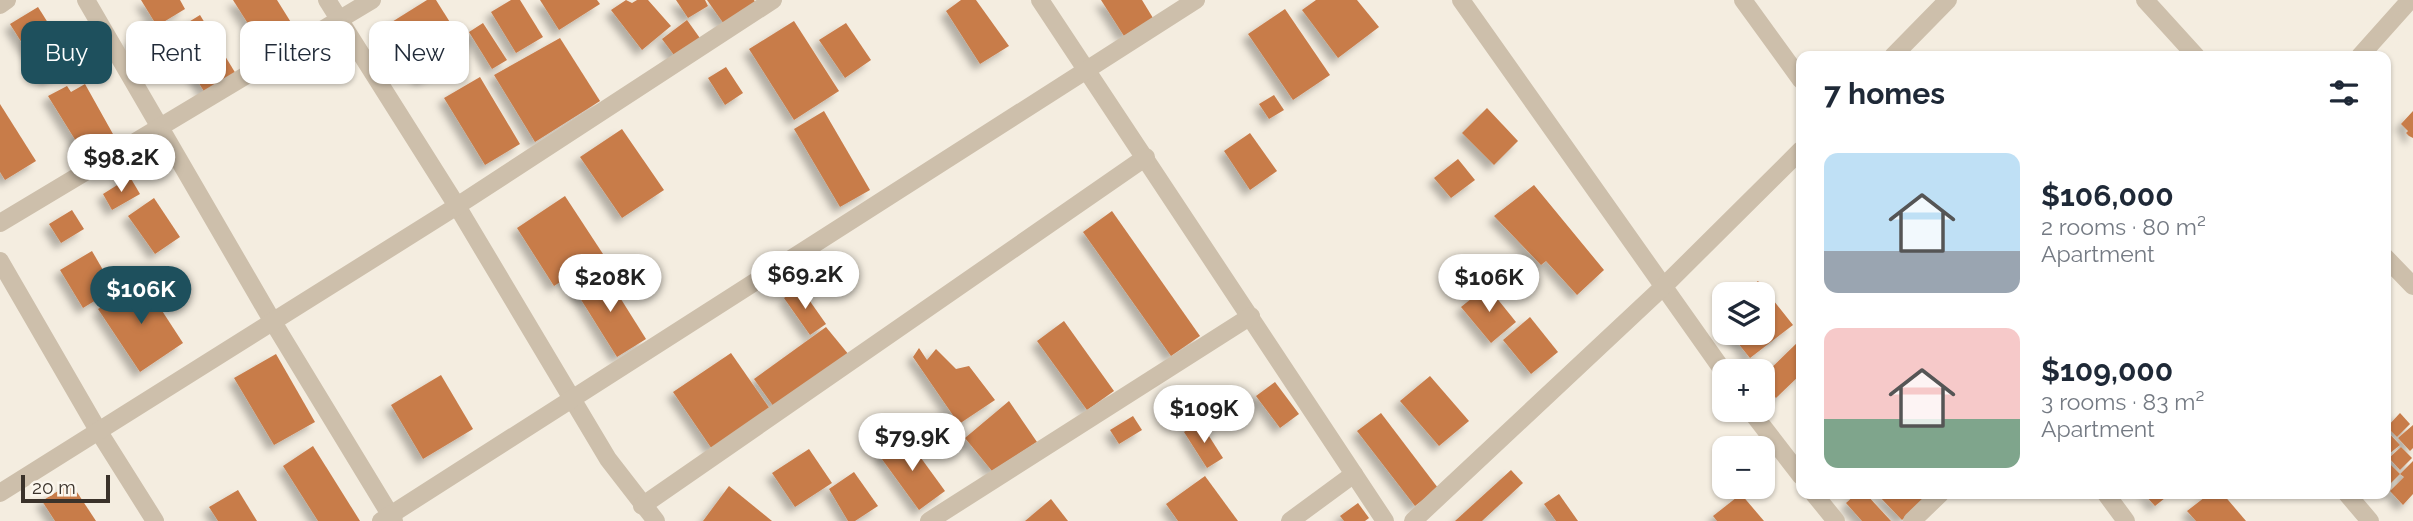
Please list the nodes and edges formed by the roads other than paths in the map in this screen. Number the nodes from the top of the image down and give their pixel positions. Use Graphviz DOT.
graph roads {
  1 [pos="6,0"];
  2 [pos="86,0"];
  3 [pos="327,0"];
  4 [pos="372,0"];
  5 [pos="772,0"];
  6 [pos="1040,0"];
  7 [pos="1196,0"];
  8 [pos="1461,0"];
  9 [pos="1743,0"];
  10 [pos="1948,0"];
  11 [pos="2145,0"];
  12 [pos="2410,0"];
  13 [pos="0,5"];
  14 [pos="340,20"];
  15 [pos="1898,51"];
  16 [pos="2191,51"];
  17 [pos="2364,51"];
  18 [pos="1087,68"];
  19 [pos="1796,73"];
  20 [pos="161,128"];
  21 [pos="1796,155"];
  22 [pos="1146,157"];
  23 [pos="457,206"];
  24 [pos="0,223"];
  25 [pos="0,261"];
  26 [pos="2391,263"];
  27 [pos="2413,286"];
  28 [pos="1663,287"];
  29 [pos="1251,316"];
  30 [pos="273,321"];
  31 [pos="1715,359"];
  32 [pos="572,399"];
  33 [pos="1759,422"];
  34 [pos="99,432"];
  35 [pos="1796,470"];
  36 [pos="1353,474"];
  37 [pos="0,494"];
  38 [pos="1818,499"];
  39 [pos="1935,499"];
  40 [pos="2110,499"];
  41 [pos="2351,499"];
  42 [pos="642,506"];
  43 [pos="388,519"];
  44 [pos="155,521"];
  45 [pos="656,521"];
  46 [pos="929,521"];
  47 [pos="1290,521"];
  48 [pos="1385,521"];
  49 [pos="1413,521"];
  50 [pos="1836,521"];
  51 [pos="1912,521"];
  52 [pos="2126,521"];
  53 [pos="2370,521"];
  1 -- 13 [label="street"];
  2 -- 20 [label="street"];
  3 -- 14 [label="street"];
  4 -- 14 [label="street"];
  5 -- 23 [label="street"];
  6 -- 18 [label="street"];
  7 -- 18 [label="street"];
  8 -- 28 [label="street"];
  9 -- 19 [label="street"];
  10 -- 15 [label="street"];
  11 -- 16 [label="street"];
  12 -- 17 [label="street"];
  14 -- 20 [label="street"];
  14 -- 23 [label="street"];
  18 -- 22 [label="street"];
  18 -- 32 [label="street"];
  20 -- 24 [label="street"];
  20 -- 30 [label="street"];
  21 -- 28 [label="street"];
  22 -- 29 [label="street"];
  22 -- 42 [label="street"];
  23 -- 30 [label="street"];
  23 -- 32 [label="street"];
  25 -- 34 [label="street"];
  26 -- 27 [label="street"];
  28 -- 31 [label="street"];
  28 -- 49 [label="street"];
  29 -- 36 [label="street"];
  29 -- 46 [label="street"];
  30 -- 34 [label="street"];
  30 -- 43 [label="street"];
  32 -- 42 [label="street"];
  32 -- 43 [label="street"];
  33 -- 35 [label="street"];
  34 -- 37 [label="street"];
  34 -- 44 [label="street"];
  36 -- 47 [label="street"];
  36 -- 48 [label="street"];
  38 -- 50 [label="street"];
  39 -- 51 [label="street"];
  40 -- 52 [label="street"];
  41 -- 53 [label="street"];
  42 -- 45 [label="street"];
}
